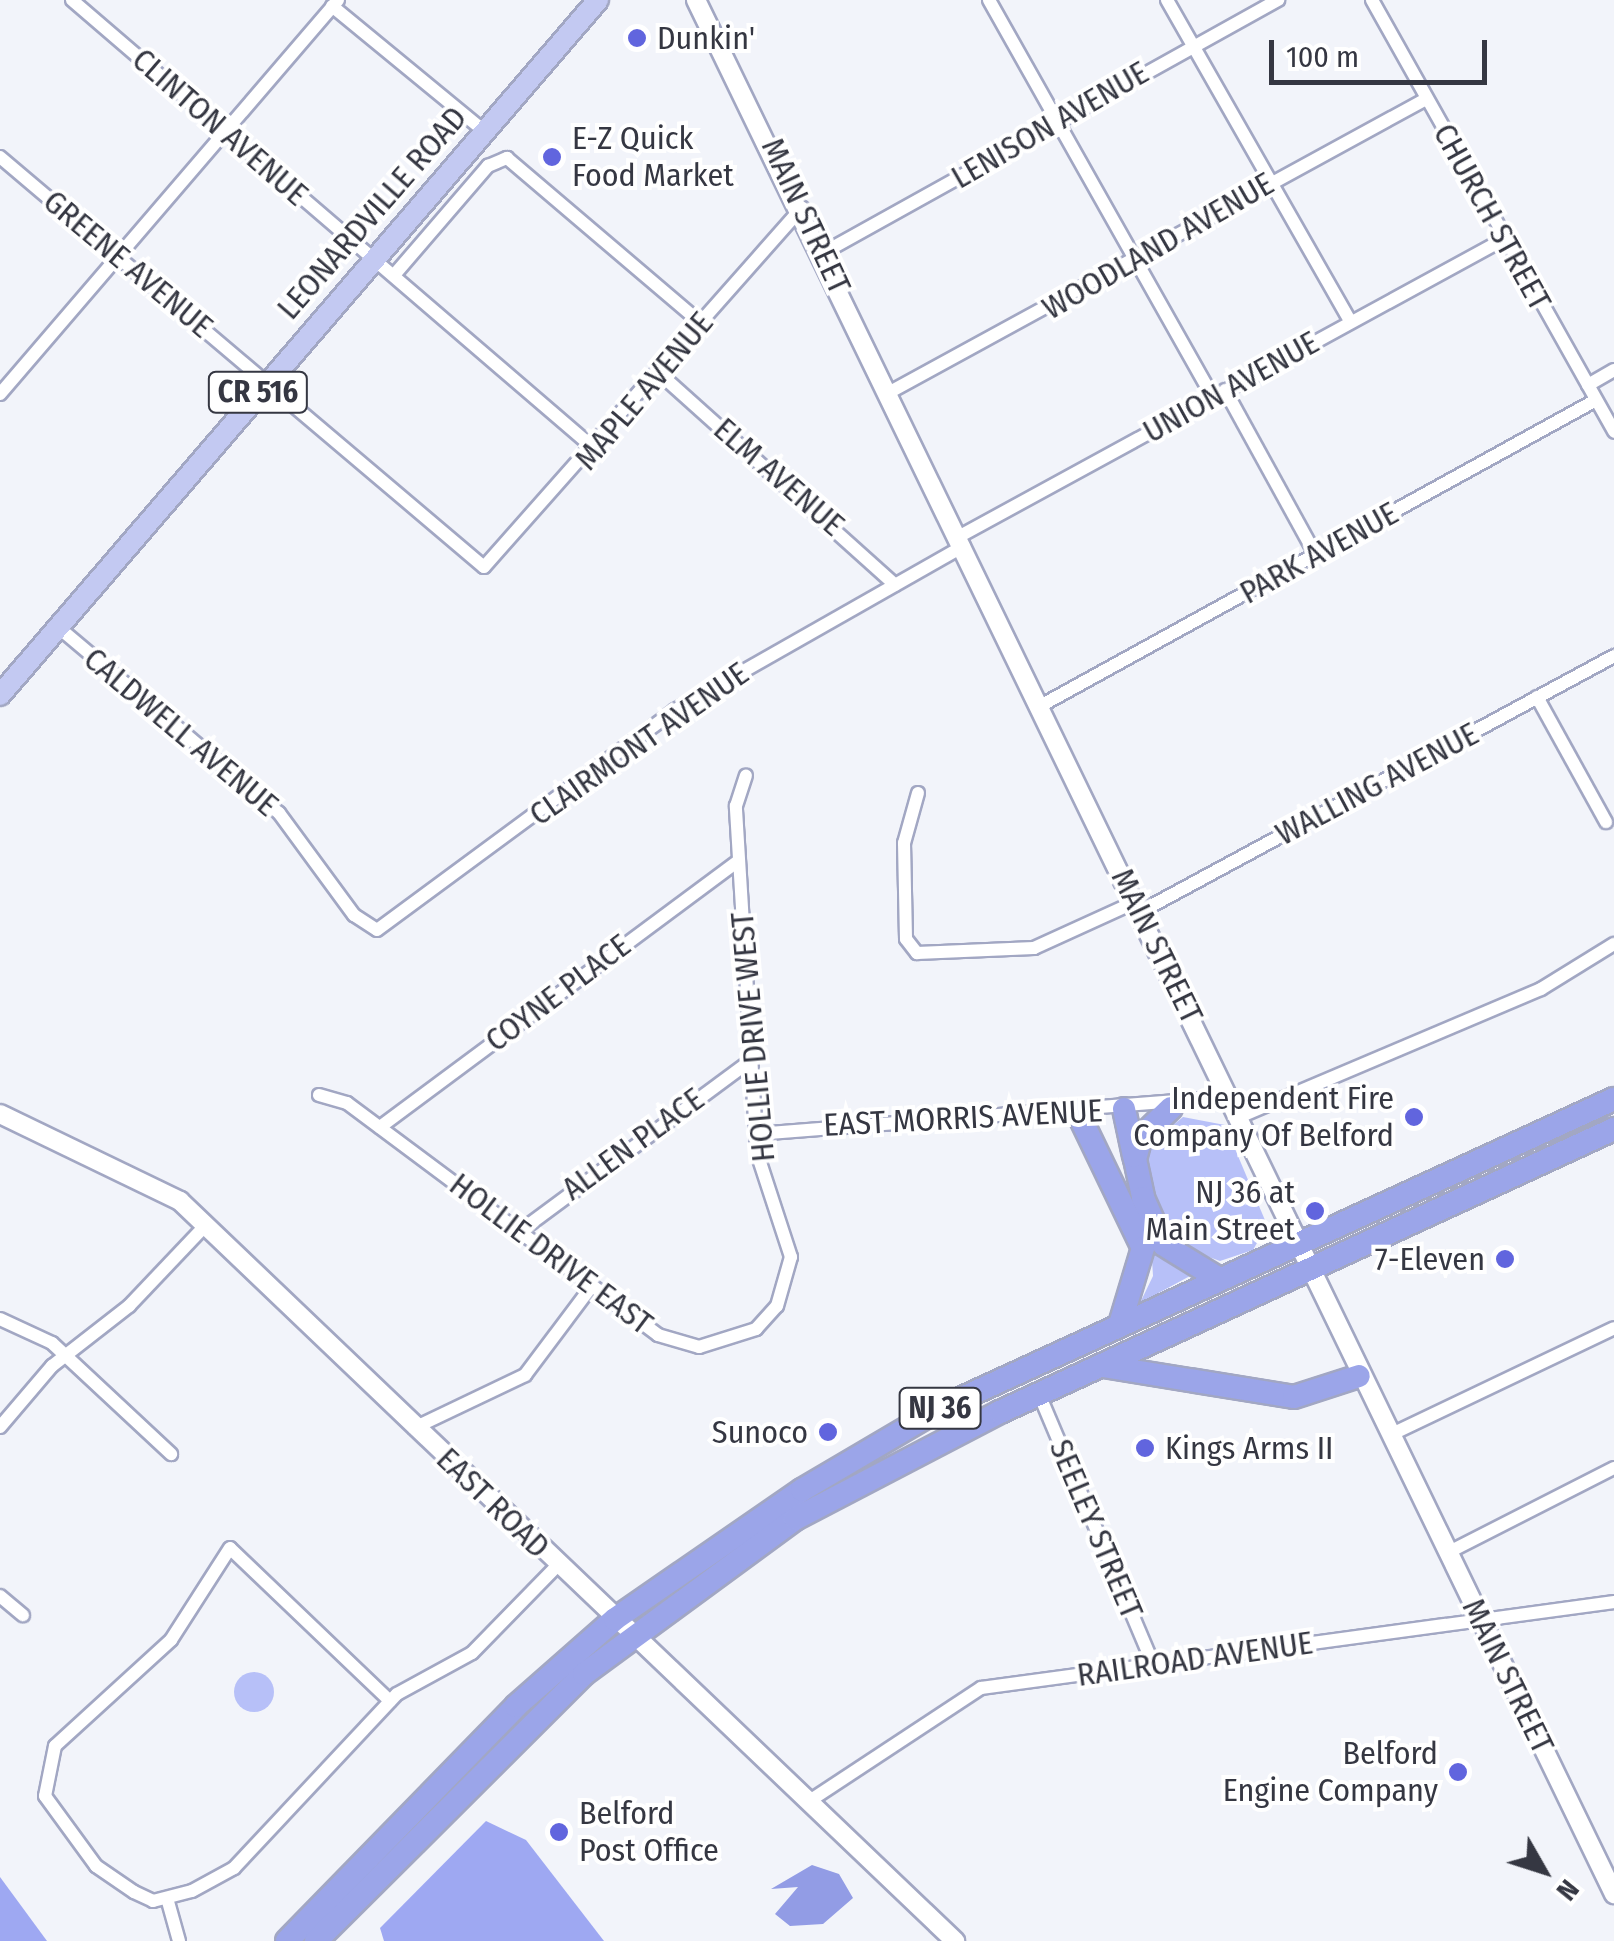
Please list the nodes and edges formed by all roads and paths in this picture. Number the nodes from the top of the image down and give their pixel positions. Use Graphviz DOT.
graph roads {
  1 [pos="72,0"];
  2 [pos="598,0"];
  3 [pos="696,0"];
  4 [pos="705,0"];
  5 [pos="989,0"];
  6 [pos="1168,0"];
  7 [pos="1278,0"];
  8 [pos="1373,0"];
  9 [pos="335,3"];
  10 [pos="718,33"];
  11 [pos="1192,45"];
  12 [pos="1426,99"];
  13 [pos="1056,121"];
  14 [pos="483,130"];
  15 [pos="227,132"];
  16 [pos="0,157"];
  17 [pos="1270,182"];
  18 [pos="802,208"];
  19 [pos="1504,238"];
  20 [pos="823,253"];
  21 [pos="119,258"];
  22 [pos="372,258"];
  23 [pos="1134,260"];
  24 [pos="395,274"];
  25 [pos="1350,321"];
  26 [pos="701,323"];
  27 [pos="1614,370"];
  28 [pos="660,373"];
  29 [pos="267,381"];
  30 [pos="3,384"];
  31 [pos="1588,385"];
  32 [pos="890,392"];
  33 [pos="1219,394"];
  34 [pos="1596,400"];
  35 [pos="1614,432"];
  36 [pos="596,450"];
  37 [pos="962,541"];
  38 [pos="1315,554"];
  39 [pos="484,567"];
  40 [pos="894,585"];
  41 [pos="58,627"];
  42 [pos="1614,656"];
  43 [pos="0,694"];
  44 [pos="1538,698"];
  45 [pos="1042,706"];
  46 [pos="746,776"];
  47 [pos="918,793"];
  48 [pos="1606,822"];
  49 [pos="738,861"];
  50 [pos="1138,907"];
  51 [pos="377,930"];
  52 [pos="1614,944"];
  53 [pos="750,1061"];
  54 [pos="319,1095"];
  55 [pos="1228,1097"];
  56 [pos="1614,1099"];
  57 [pos="1170,1108"];
  58 [pos="1124,1109"];
  59 [pos="1077,1111"];
  60 [pos="0,1114"];
  61 [pos="1237,1118"];
  62 [pos="380,1127"];
  63 [pos="1614,1129"];
  64 [pos="756,1134"];
  65 [pos="1134,1159"];
  66 [pos="206,1225"];
  67 [pos="519,1232"];
  68 [pos="1292,1245"];
  69 [pos="1307,1272"];
  70 [pos="1216,1277"];
  71 [pos="592,1287"];
  72 [pos="783,1294"];
  73 [pos="0,1319"];
  74 [pos="1120,1324"];
  75 [pos="1614,1328"];
  76 [pos="65,1354"];
  77 [pos="1103,1366"];
  78 [pos="1359,1376"];
  79 [pos="1039,1394"];
  80 [pos="0,1428"];
  81 [pos="414,1428"];
  82 [pos="1390,1435"];
  83 [pos="171,1454"];
  84 [pos="1614,1468"];
  85 [pos="1449,1552"];
  86 [pos="558,1564"];
  87 [pos="0,1596"];
  88 [pos="1614,1602"];
  89 [pos="24,1615"];
  90 [pos="1481,1620"];
  91 [pos="623,1627"];
  92 [pos="1153,1664"];
  93 [pos="390,1700"];
  94 [pos="808,1802"];
  95 [pos="1614,1894"];
  96 [pos="167,1898"];
  97 [pos="180,1941"];
  98 [pos="287,1941"];
  99 [pos="316,1941"];
  100 [pos="954,1941"];
  1 -- 15 [label="street, CLINTON AVENUE"];
  2 -- 14 [label="main road, LEONARDVILLE ROAD / CR 516"];
  3 -- 10 [label="street, MAIN STREET"];
  4 -- 10 [label="street"];
  5 -- 13 [label="street"];
  6 -- 11 [label="street"];
  7 -- 11 [label="street, LENISON AVENUE"];
  8 -- 12 [label="street, CHURCH STREET"];
  9 -- 14 [label="street"];
  9 -- 15 [label="street"];
  10 -- 18 [label="street, MAIN STREET"];
  11 -- 13 [label="street, LENISON AVENUE"];
  11 -- 17 [label="street"];
  12 -- 17 [label="street, WOODLAND AVENUE"];
  12 -- 19 [label="street, CHURCH STREET"];
  13 -- 20 [label="street, LENISON AVENUE"];
  13 -- 23 [label="street"];
  14 -- 22 [label="main road, LEONARDVILLE ROAD / CR 516"];
  15 -- 21 [label="street"];
  15 -- 22 [label="street, CLINTON AVENUE"];
  16 -- 21 [label="street, GREENE AVENUE"];
  17 -- 23 [label="street, WOODLAND AVENUE"];
  17 -- 25 [label="street"];
  18 -- 20 [label="street, MAIN STREET"];
  18 -- 26 [label="street, MAPLE AVENUE"];
  19 -- 25 [label="street, UNION AVENUE"];
  19 -- 31 [label="street, CHURCH STREET"];
  20 -- 32 [label="street, MAIN STREET"];
  21 -- 29 [label="street, GREENE AVENUE"];
  21 -- 30 [label="street"];
  22 -- 24 [label="street, CLINTON AVENUE"];
  22 -- 29 [label="main road, LEONARDVILLE ROAD / CR 516"];
  23 -- 32 [label="street, WOODLAND AVENUE"];
  23 -- 33 [label="street"];
  24 -- 26 [label="street"];
  24 -- 36 [label="street, CLINTON AVENUE"];
  25 -- 33 [label="street, UNION AVENUE"];
  26 -- 28 [label="street, MAPLE AVENUE"];
  27 -- 31 [label="street"];
  28 -- 36 [label="street, MAPLE AVENUE"];
  28 -- 40 [label="street, ELM AVENUE"];
  29 -- 39 [label="street, GREENE AVENUE"];
  29 -- 41 [label="main road, LEONARDVILLE ROAD / CR 516"];
  31 -- 34 [label="street, CHURCH STREET"];
  32 -- 37 [label="street, MAIN STREET"];
  33 -- 37 [label="street, UNION AVENUE"];
  33 -- 38 [label="street"];
  34 -- 35 [label="street, CHURCH STREET"];
  34 -- 38 [label="street, PARK AVENUE"];
  36 -- 39 [label="street, MAPLE AVENUE"];
  37 -- 40 [label="street, CLAIRMONT AVENUE"];
  37 -- 45 [label="street, MAIN STREET"];
  38 -- 45 [label="street, PARK AVENUE"];
  40 -- 51 [label="street, CLAIRMONT AVENUE"];
  41 -- 43 [label="main road, LEONARDVILLE ROAD / CR 516"];
  41 -- 51 [label="street, CALDWELL AVENUE"];
  42 -- 44 [label="street, WALLING AVENUE"];
  44 -- 48 [label="street"];
  44 -- 50 [label="street, WALLING AVENUE"];
  45 -- 50 [label="street, MAIN STREET"];
  46 -- 49 [label="street, HOLLIE DRIVE WEST"];
  47 -- 50 [label="street, WALLING AVENUE"];
  49 -- 53 [label="street, HOLLIE DRIVE WEST"];
  49 -- 62 [label="street, COYNE PLACE"];
  50 -- 55 [label="street, MAIN STREET"];
  52 -- 61 [label="street"];
  53 -- 64 [label="street, HOLLIE DRIVE WEST"];
  53 -- 67 [label="street, ALLEN PLACE"];
  54 -- 62 [label="street, HOLLIE DRIVE EAST"];
  55 -- 57 [label="street, EAST MORRIS AVENUE"];
  55 -- 61 [label="street, MAIN STREET"];
  56 -- 68 [label="highway, NJ 36"];
  57 -- 58 [label="street, EAST MORRIS AVENUE"];
  57 -- 65 [label="highway"];
  58 -- 59 [label="street, EAST MORRIS AVENUE"];
  58 -- 65 [label="highway"];
  59 -- 64 [label="street, EAST MORRIS AVENUE"];
  59 -- 74 [label="highway"];
  60 -- 66 [label="street, EAST ROAD"];
  61 -- 68 [label="street, MAIN STREET"];
  62 -- 67 [label="street, HOLLIE DRIVE EAST"];
  63 -- 69 [label="highway, NJ 36"];
  64 -- 72 [label="street, HOLLIE DRIVE WEST"];
  65 -- 70 [label="highway"];
  66 -- 76 [label="street"];
  66 -- 81 [label="street, EAST ROAD"];
  67 -- 71 [label="street, HOLLIE DRIVE EAST"];
  68 -- 69 [label="street, MAIN STREET"];
  68 -- 70 [label="highway, NJ 36"];
  69 -- 77 [label="highway, NJ 36"];
  69 -- 78 [label="street, MAIN STREET"];
  70 -- 74 [label="highway, NJ 36"];
  71 -- 72 [label="street, HOLLIE DRIVE EAST"];
  71 -- 81 [label="street"];
  73 -- 76 [label="street"];
  74 -- 91 [label="highway, NJ 36"];
  75 -- 82 [label="street"];
  76 -- 80 [label="street"];
  76 -- 83 [label="street"];
  77 -- 78 [label="highway"];
  77 -- 79 [label="highway, NJ 36"];
  78 -- 82 [label="street, MAIN STREET"];
  79 -- 91 [label="highway, NJ 36"];
  79 -- 92 [label="street, SEELEY STREET"];
  81 -- 86 [label="street, EAST ROAD"];
  82 -- 85 [label="street, MAIN STREET"];
  84 -- 85 [label="street"];
  85 -- 90 [label="street, MAIN STREET"];
  86 -- 91 [label="street, EAST ROAD"];
  86 -- 93 [label="street"];
  87 -- 89 [label="street"];
  88 -- 90 [label="street, RAILROAD AVENUE"];
  90 -- 92 [label="street, RAILROAD AVENUE"];
  90 -- 95 [label="street, MAIN STREET"];
  91 -- 94 [label="street, EAST ROAD"];
  91 -- 98 [label="highway, NJ 36"];
  91 -- 99 [label="highway, NJ 36"];
  92 -- 94 [label="street, RAILROAD AVENUE"];
  93 -- 96 [label="street"];
  93 -- 96 [label="street"];
  94 -- 100 [label="street, EAST ROAD"];
  96 -- 97 [label="street"];
}
